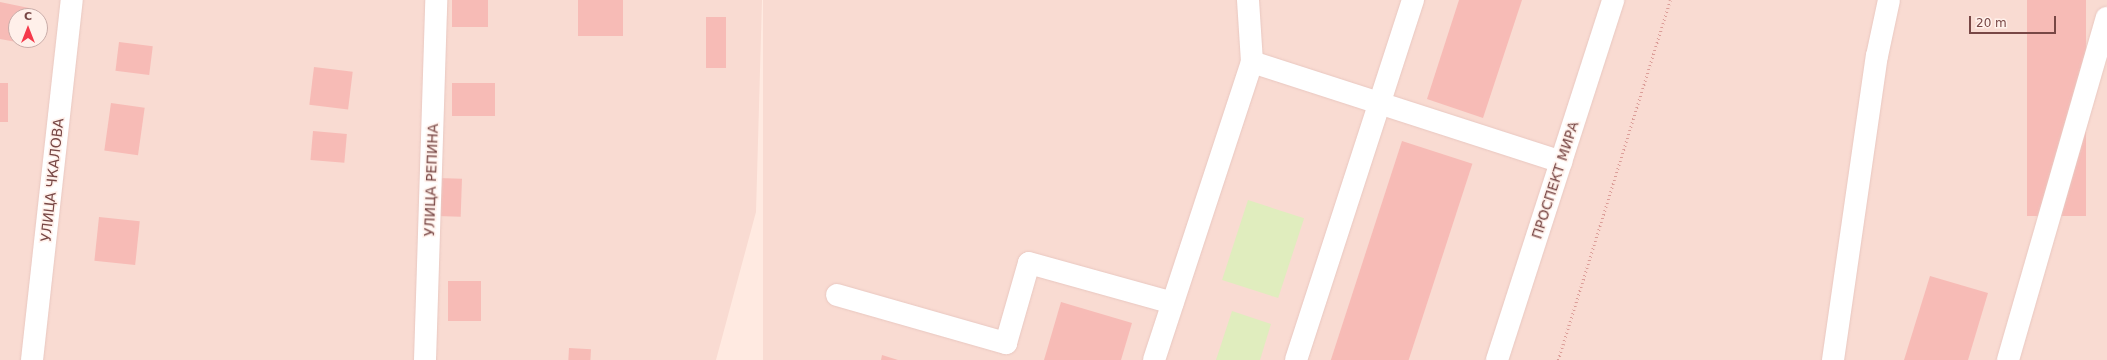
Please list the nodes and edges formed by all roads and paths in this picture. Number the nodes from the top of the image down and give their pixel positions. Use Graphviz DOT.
graph roads {
  1 [pos="72,0"];
  2 [pos="436,0"];
  3 [pos="1248,0"];
  4 [pos="1413,0"];
  5 [pos="1613,0"];
  6 [pos="1670,0"];
  7 [pos="1889,0"];
  8 [pos="2107,18"];
  9 [pos="1252,62"];
  10 [pos="1380,103"];
  11 [pos="1561,162"];
  12 [pos="837,295"];
  13 [pos="1173,303"];
  14 [pos="32,360"];
  15 [pos="425,360"];
  16 [pos="1154,360"];
  17 [pos="1296,360"];
  18 [pos="1497,360"];
  19 [pos="1558,360"];
  20 [pos="1833,360"];
  21 [pos="2008,360"];
  1 -- 14 [label="street, УЛИЦА ЧКАЛОВА"];
  2 -- 15 [label="street, УЛИЦА РЕПИНА"];
  3 -- 9 [label="street"];
  4 -- 10 [label="street"];
  5 -- 11 [label="street, ПРОСПЕКТ МИРА"];
  6 -- 19 [label="path"];
  7 -- 20 [label="street"];
  8 -- 21 [label="street"];
  9 -- 10 [label="street"];
  9 -- 13 [label="street"];
  10 -- 11 [label="street"];
  10 -- 17 [label="street"];
  11 -- 18 [label="street, ПРОСПЕКТ МИРА"];
  12 -- 13 [label="street"];
  13 -- 16 [label="street"];
}
